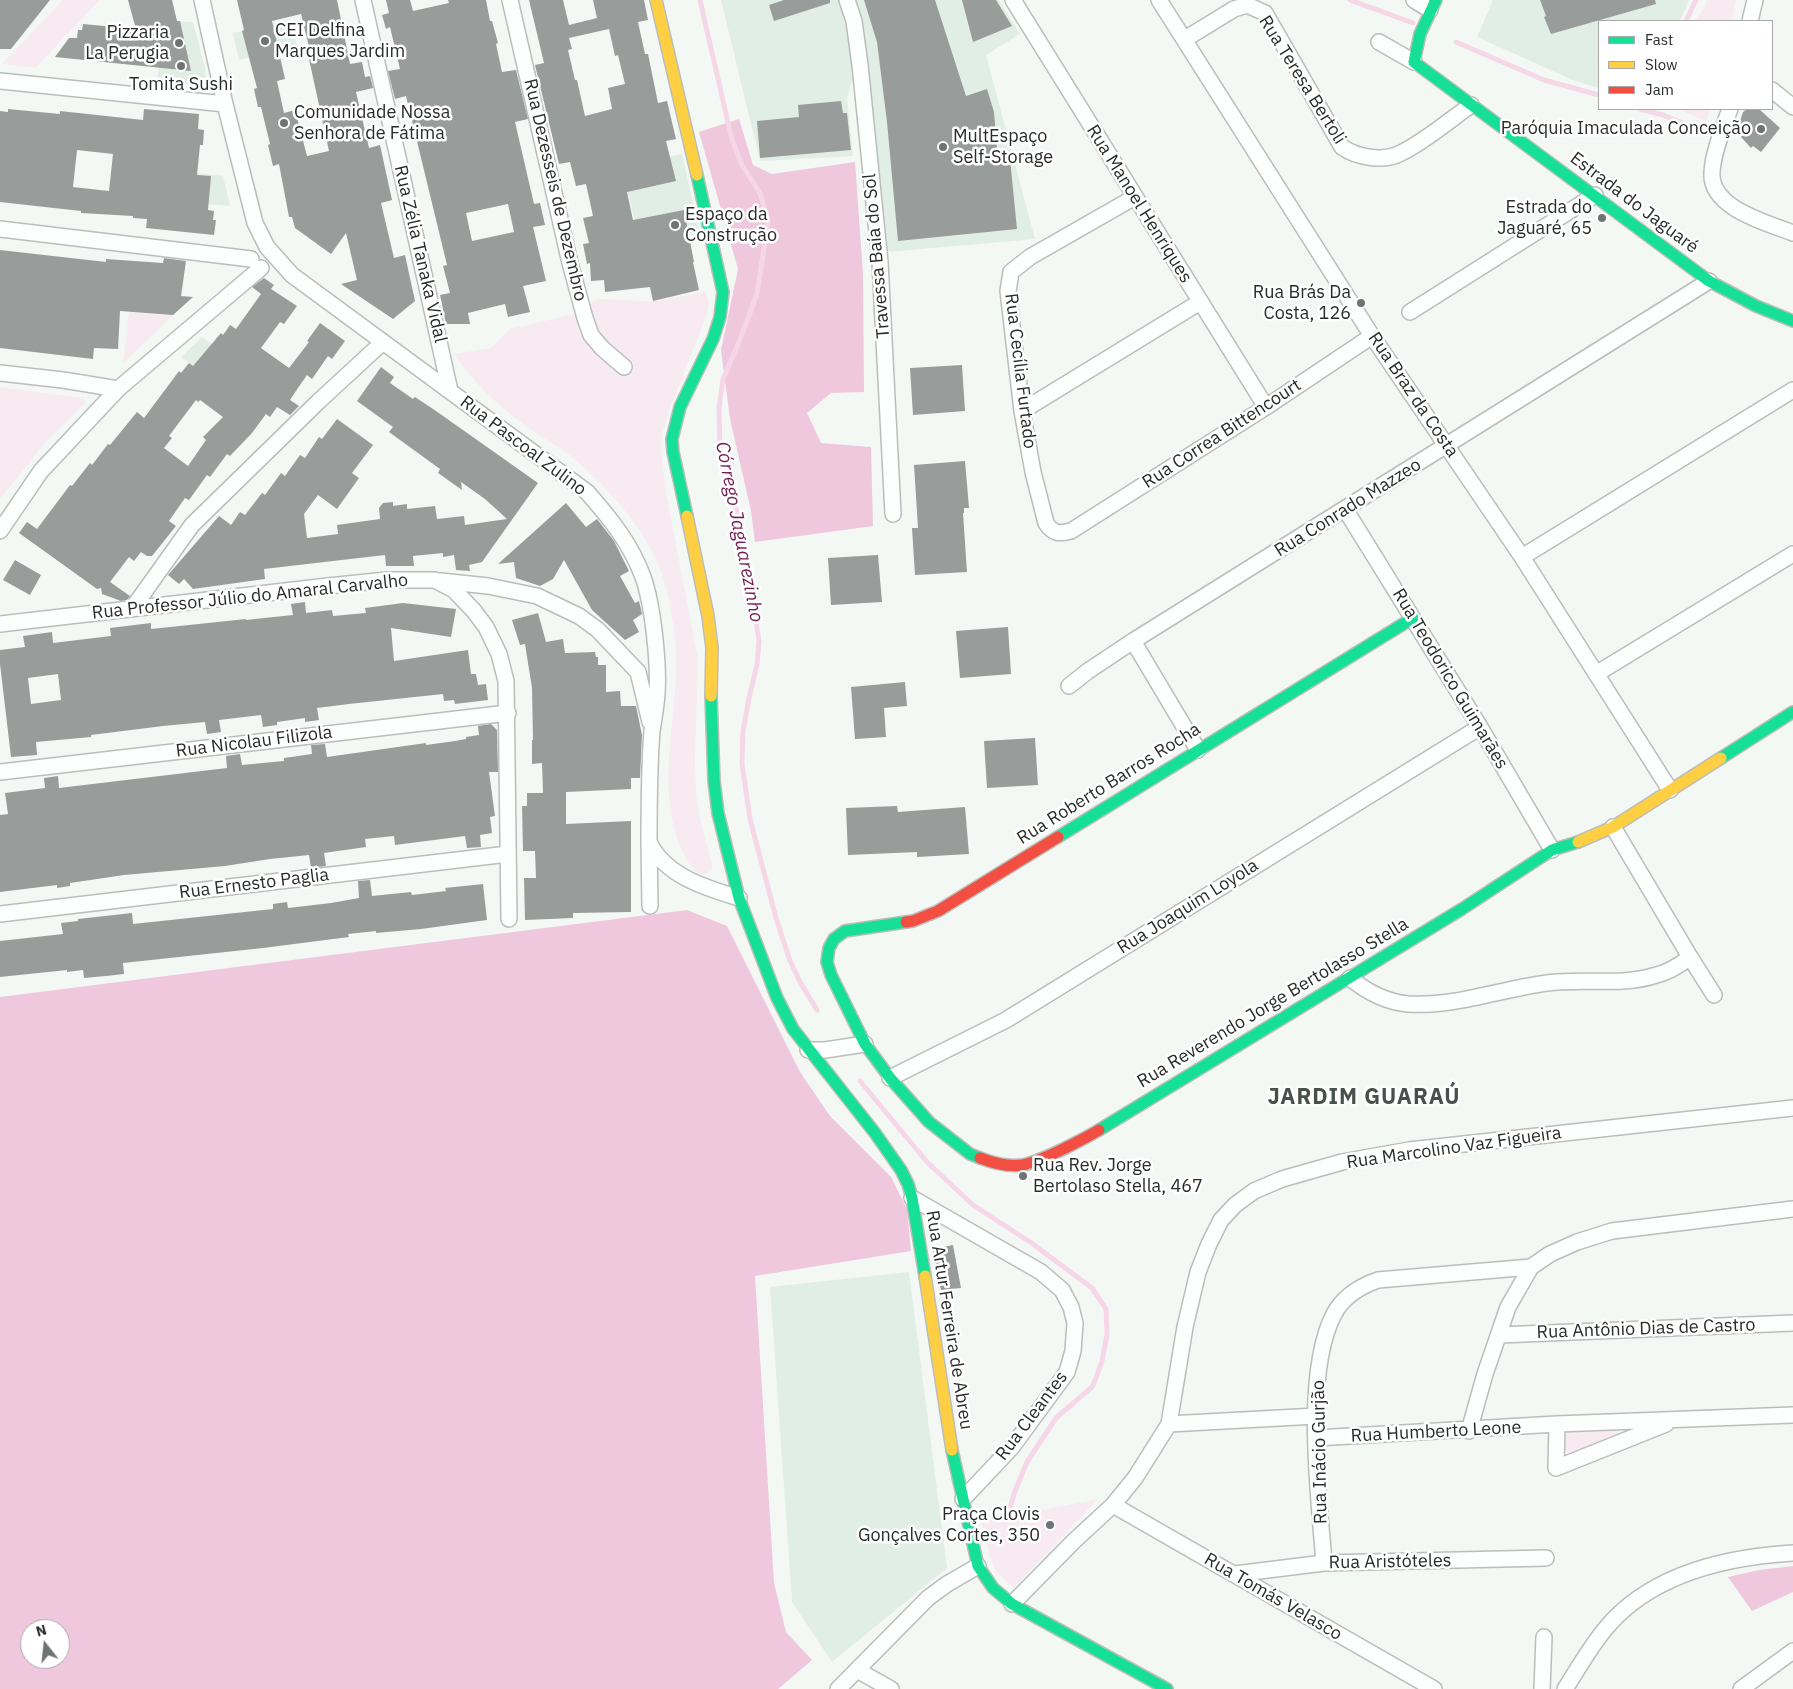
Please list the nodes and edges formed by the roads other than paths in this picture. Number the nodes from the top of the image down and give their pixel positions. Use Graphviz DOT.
graph roads {
  1 [pos="202,0"];
  2 [pos="362,0"];
  3 [pos="510,0"];
  4 [pos="656,0"];
  5 [pos="847,0"];
  6 [pos="1013,0"];
  7 [pos="1159,0"];
  8 [pos="1414,0"];
  9 [pos="1755,0"];
  10 [pos="1433,5"];
  11 [pos="1750,20"];
  12 [pos="1185,39"];
  13 [pos="1379,42"];
  14 [pos="1414,62"];
  15 [pos="0,80"];
  16 [pos="1773,91"];
  17 [pos="225,104"];
  18 [pos="1472,105"];
  19 [pos="1793,107"];
  20 [pos="1730,110"];
  21 [pos="1595,195"];
  22 [pos="1135,198"];
  23 [pos="0,229"];
  24 [pos="1793,233"];
  25 [pos="259,257"];
  26 [pos="1709,281"];
  27 [pos="1200,302"];
  28 [pos="1410,312"];
  29 [pos="1793,321"];
  30 [pos="1372,336"];
  31 [pos="383,342"];
  32 [pos="624,367"];
  33 [pos="0,374"];
  34 [pos="118,390"];
  35 [pos="1793,390"];
  36 [pos="450,391"];
  37 [pos="1266,407"];
  38 [pos="1022,411"];
  39 [pos="1447,446"];
  40 [pos="1345,509"];
  41 [pos="893,514"];
  42 [pos="1071,530"];
  43 [pos="0,531"];
  44 [pos="1793,554"];
  45 [pos="1522,557"];
  46 [pos="434,580"];
  47 [pos="132,609"];
  48 [pos="1413,618"];
  49 [pos="0,624"];
  50 [pos="1133,641"];
  51 [pos="1596,674"];
  52 [pos="1068,686"];
  53 [pos="1793,712"];
  54 [pos="508,713"];
  55 [pos="1480,727"];
  56 [pos="652,732"];
  57 [pos="1198,750"];
  58 [pos="0,772"];
  59 [pos="1670,790"];
  60 [pos="1613,827"];
  61 [pos="649,842"];
  62 [pos="1552,850"];
  63 [pos="508,854"];
  64 [pos="739,898"];
  65 [pos="650,906"];
  66 [pos="0,914"];
  67 [pos="509,919"];
  68 [pos="1690,957"];
  69 [pos="827,962"];
  70 [pos="1350,978"];
  71 [pos="1714,995"];
  72 [pos="859,1045"];
  73 [pos="808,1050"];
  74 [pos="890,1078"];
  75 [pos="1793,1108"];
  76 [pos="912,1198"];
  77 [pos="1793,1209"];
  78 [pos="1531,1267"];
  79 [pos="1793,1323"];
  80 [pos="1499,1335"];
  81 [pos="1793,1414"];
  82 [pos="1316,1416"];
  83 [pos="1681,1419"];
  84 [pos="1169,1424"];
  85 [pos="1557,1424"];
  86 [pos="1469,1431"];
  87 [pos="1316,1438"];
  88 [pos="963,1499"];
  89 [pos="1113,1505"];
  90 [pos="1793,1553"];
  91 [pos="1546,1558"];
  92 [pos="1324,1563"];
  93 [pos="978,1566"];
  94 [pos="1235,1574"];
  95 [pos="1012,1604"];
  96 [pos="1544,1637"];
  97 [pos="1793,1651"];
  98 [pos="857,1670"];
  99 [pos="838,1689"];
  100 [pos="891,1689"];
  101 [pos="1168,1689"];
  102 [pos="1434,1689"];
  103 [pos="1542,1689"];
  104 [pos="1565,1689"];
  105 [pos="1741,1689"];
  1 -- 17 [label="street"];
  2 -- 36 [label="street, Rua Zélia Tanaka Vidal"];
  3 -- 32 [label="street, Rua Dezesseis de Dezembro"];
  4 -- 64 [label="street, Rua Artur Ferreira de Abreu"];
  5 -- 41 [label="street, Travessa Baía do Sol"];
  6 -- 22 [label="street, Rua Manoel Henriques"];
  7 -- 12 [label="street, Rua Braz da Costa"];
  8 -- 10 [label="street"];
  9 -- 11 [label="street"];
  10 -- 14 [label="street"];
  12 -- 18 [label="street, Rua Teresa Bertoli"];
  12 -- 30 [label="street, Rua Braz da Costa"];
  13 -- 14 [label="street"];
  14 -- 18 [label="street, Estrada do Jaguaré"];
  15 -- 17 [label="street"];
  16 -- 19 [label="street"];
  17 -- 25 [label="street"];
  18 -- 21 [label="street, Estrada do Jaguaré"];
  20 -- 24 [label="street"];
  21 -- 26 [label="street, Estrada do Jaguaré"];
  21 -- 28 [label="street"];
  22 -- 27 [label="street, Rua Manoel Henriques"];
  22 -- 38 [label="street, Rua Cecília Furtado"];
  23 -- 25 [label="street"];
  25 -- 31 [label="street, Rua Pascoal Zulino"];
  25 -- 34 [label="street"];
  26 -- 29 [label="street, Estrada do Jaguaré"];
  26 -- 39 [label="street, Rua Conrado Mazzeo"];
  27 -- 37 [label="street, Rua Manoel Henriques"];
  27 -- 38 [label="street"];
  30 -- 37 [label="street, Rua Correa Bittencourt"];
  30 -- 39 [label="street, Rua Braz da Costa"];
  31 -- 36 [label="street, Rua Pascoal Zulino"];
  31 -- 47 [label="street"];
  33 -- 34 [label="street"];
  34 -- 43 [label="street"];
  35 -- 45 [label="street"];
  36 -- 56 [label="street, Rua Pascoal Zulino"];
  37 -- 42 [label="street, Rua Correa Bittencourt"];
  38 -- 42 [label="street, Rua Cecília Furtado"];
  39 -- 40 [label="street, Rua Conrado Mazzeo"];
  39 -- 45 [label="street, Rua Braz da Costa"];
  40 -- 48 [label="street, Rua Teodorico Guimarães"];
  40 -- 50 [label="street, Rua Conrado Mazzeo"];
  44 -- 51 [label="street"];
  45 -- 51 [label="street, Rua Braz da Costa"];
  46 -- 47 [label="street, Rua Professor Júlio do Amaral Carvalho"];
  46 -- 54 [label="street, Rua Professor Júlio do Amaral Carvalho"];
  46 -- 56 [label="street"];
  47 -- 49 [label="street, Rua Professor Júlio do Amaral Carvalho"];
  48 -- 55 [label="street, Rua Teodorico Guimarães"];
  48 -- 57 [label="street, Rua Roberto Barros Rocha"];
  50 -- 52 [label="street, Rua Conrado Mazzeo"];
  50 -- 57 [label="street"];
  51 -- 59 [label="street, Rua Braz da Costa"];
  53 -- 59 [label="street, Rua Reverendo Jorge Bertolasso Stella"];
  54 -- 58 [label="street, Rua Nicolau Filizola"];
  54 -- 63 [label="street, Rua Professor Júlio do Amaral Carvalho"];
  55 -- 62 [label="street, Rua Teodorico Guimarães"];
  55 -- 74 [label="street, Rua Joaquim Loyola"];
  56 -- 61 [label="street, Rua Pascoal Zulino"];
  57 -- 69 [label="street, Rua Roberto Barros Rocha"];
  59 -- 60 [label="street, Rua Reverendo Jorge Bertolasso Stella"];
  60 -- 62 [label="street, Rua Reverendo Jorge Bertolasso Stella"];
  60 -- 68 [label="street"];
  61 -- 64 [label="street"];
  61 -- 65 [label="street, Rua Pascoal Zulino"];
  62 -- 70 [label="street, Rua Reverendo Jorge Bertolasso Stella"];
  63 -- 66 [label="street, Rua Ernesto Paglia"];
  63 -- 67 [label="street, Rua Professor Júlio do Amaral Carvalho"];
  64 -- 73 [label="street, Rua Artur Ferreira de Abreu"];
  68 -- 70 [label="street"];
  68 -- 71 [label="street"];
  69 -- 72 [label="street, Rua Reverendo Jorge Bertolasso Stella"];
  70 -- 74 [label="street, Rua Reverendo Jorge Bertolasso Stella"];
  72 -- 73 [label="street"];
  72 -- 74 [label="street, Rua Reverendo Jorge Bertolasso Stella"];
  73 -- 76 [label="street, Rua Artur Ferreira de Abreu"];
  75 -- 84 [label="street, Rua Marcolino Vaz Figueira"];
  76 -- 88 [label="street, Rua Artur Ferreira de Abreu"];
  76 -- 88 [label="street, Rua Cleantes"];
  77 -- 78 [label="street"];
  78 -- 80 [label="street"];
  78 -- 82 [label="street, Rua Inácio Gurjão"];
  79 -- 80 [label="street, Rua Antônio Dias de Castro"];
  80 -- 86 [label="street"];
  81 -- 83 [label="street, Rua Humberto Leone"];
  82 -- 84 [label="street"];
  82 -- 87 [label="street, Rua Inácio Gurjão"];
  83 -- 85 [label="street, Rua Humberto Leone"];
  83 -- 85 [label="street"];
  84 -- 89 [label="street, Rua Marcolino Vaz Figueira"];
  85 -- 86 [label="street, Rua Humberto Leone"];
  86 -- 87 [label="street, Rua Humberto Leone"];
  87 -- 92 [label="street, Rua Inácio Gurjão"];
  88 -- 93 [label="street, Rua Artur Ferreira de Abreu"];
  89 -- 94 [label="street, Rua Tomás Velasco"];
  89 -- 95 [label="street, Rua Marcolino Vaz Figueira"];
  90 -- 104 [label="street"];
  91 -- 92 [label="street, Rua Aristóteles"];
  92 -- 94 [label="street, Rua Aristóteles"];
  93 -- 95 [label="street, Rua Artur Ferreira de Abreu"];
  93 -- 98 [label="street"];
  94 -- 102 [label="street, Rua Tomás Velasco"];
  95 -- 101 [label="street, Rua Artur Ferreira de Abreu"];
  96 -- 103 [label="street"];
  97 -- 105 [label="street"];
  98 -- 99 [label="street"];
  98 -- 100 [label="street"];
}
